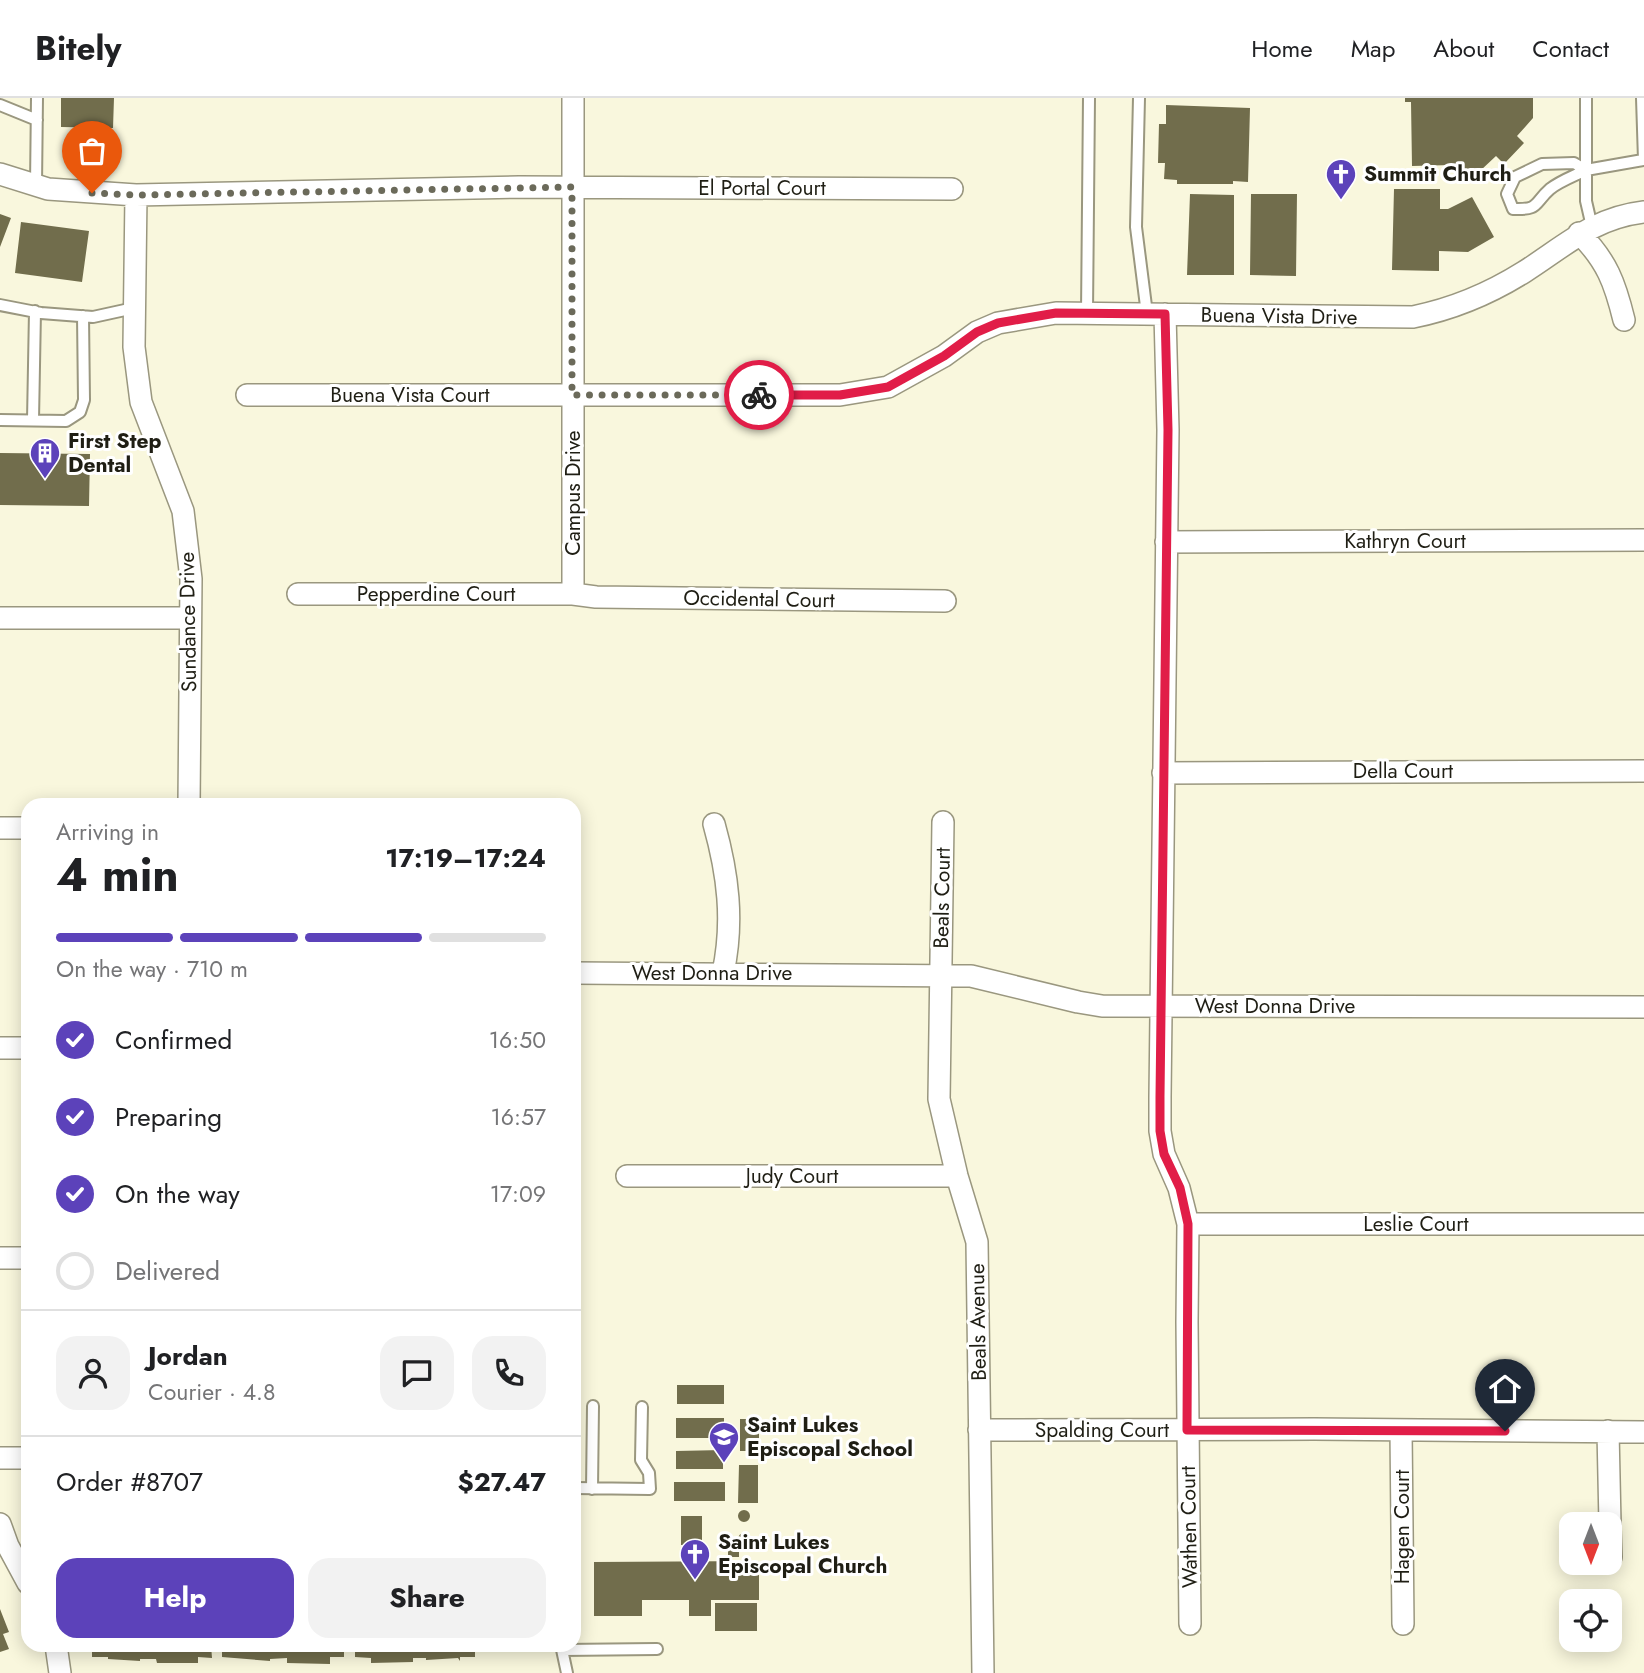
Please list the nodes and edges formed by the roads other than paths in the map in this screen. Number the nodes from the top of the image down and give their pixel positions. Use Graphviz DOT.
graph roads {
  1 [pos="37,98"];
  2 [pos="573,98"];
  3 [pos="1088,98"];
  4 [pos="1139,98"];
  5 [pos="1586,98"];
  6 [pos="1642,98"];
  7 [pos="0,105"];
  8 [pos="37,120"];
  9 [pos="1644,160"];
  10 [pos="1586,170"];
  11 [pos="0,174"];
  12 [pos="36,185"];
  13 [pos="572,187"];
  14 [pos="951,189"];
  15 [pos="136,195"];
  16 [pos="1644,212"];
  17 [pos="1586,230"];
  18 [pos="0,305"];
  19 [pos="134,308"];
  20 [pos="35,312"];
  21 [pos="1087,313"];
  22 [pos="1156,314"];
  23 [pos="83,316"];
  24 [pos="1625,320"];
  25 [pos="247,395"];
  26 [pos="572,395"];
  27 [pos="0,420"];
  28 [pos="33,421"];
  29 [pos="1644,540"];
  30 [pos="1166,542"];
  31 [pos="298,594"];
  32 [pos="573,594"];
  33 [pos="945,601"];
  34 [pos="0,618"];
  35 [pos="190,618"];
  36 [pos="1644,771"];
  37 [pos="1163,773"];
  38 [pos="188,798"];
  39 [pos="943,822"];
  40 [pos="714,824"];
  41 [pos="0,828"];
  42 [pos="21,828"];
  43 [pos="581,973"];
  44 [pos="723,973"];
  45 [pos="941,975"];
  46 [pos="1160,1006"];
  47 [pos="1644,1007"];
  48 [pos="0,1048"];
  49 [pos="21,1048"];
  50 [pos="957,1176"];
  51 [pos="627,1177"];
  52 [pos="1188,1224"];
  53 [pos="1644,1224"];
  54 [pos="0,1258"];
  55 [pos="21,1258"];
  56 [pos="593,1406"];
  57 [pos="642,1407"];
  58 [pos="979,1430"];
  59 [pos="1187,1430"];
  60 [pos="1401,1430"];
  61 [pos="1608,1432"];
  62 [pos="1644,1432"];
  63 [pos="0,1458"];
  64 [pos="21,1458"];
  65 [pos="581,1488"];
  66 [pos="592,1489"];
  67 [pos="1610,1512"];
  68 [pos="0,1524"];
  69 [pos="21,1570"];
  70 [pos="1190,1623"];
  71 [pos="1403,1623"];
  72 [pos="581,1648"];
  73 [pos="657,1648"];
  74 [pos="57,1652"];
  75 [pos="562,1652"];
  76 [pos="60,1673"];
  77 [pos="567,1673"];
  78 [pos="983,1673"];
  1 -- 8 [label="lane"];
  2 -- 13 [label="street, Campus Drive"];
  3 -- 21 [label="lane"];
  4 -- 22 [label="lane"];
  5 -- 10 [label="lane"];
  6 -- 9 [label="lane"];
  7 -- 8 [label="lane"];
  8 -- 12 [label="lane"];
  9 -- 10 [label="lane"];
  10 -- 10 [label="lane"];
  10 -- 17 [label="lane"];
  11 -- 12 [label="street, El Portal Court"];
  12 -- 15 [label="street, El Portal Court"];
  13 -- 14 [label="street, El Portal Court"];
  13 -- 15 [label="street, El Portal Court"];
  13 -- 26 [label="street, Campus Drive"];
  15 -- 19 [label="street, Sundance Drive"];
  16 -- 17 [label="street, Buena Vista Drive"];
  17 -- 22 [label="street, Buena Vista Drive"];
  17 -- 24 [label="street"];
  18 -- 20 [label="lane"];
  19 -- 23 [label="lane"];
  19 -- 35 [label="street, Sundance Drive"];
  20 -- 23 [label="lane"];
  20 -- 28 [label="lane"];
  21 -- 22 [label="street, Buena Vista Drive"];
  21 -- 26 [label="street, Buena Vista Drive"];
  22 -- 30 [label="street, Wathen Court"];
  23 -- 28 [label="lane"];
  25 -- 26 [label="street, Buena Vista Court"];
  26 -- 32 [label="street, Campus Drive"];
  27 -- 28 [label="lane"];
  29 -- 30 [label="street, Kathryn Court"];
  30 -- 37 [label="street, Wathen Court"];
  31 -- 32 [label="street, Pepperdine Court"];
  32 -- 33 [label="street, Occidental Court"];
  34 -- 35 [label="street"];
  35 -- 38 [label="street, Sundance Drive"];
  36 -- 37 [label="street, Della Court"];
  37 -- 46 [label="street, Wathen Court"];
  39 -- 45 [label="street, Beals Court"];
  40 -- 44 [label="street"];
  41 -- 42 [label="street"];
  43 -- 44 [label="street, West Donna Drive"];
  44 -- 45 [label="street, West Donna Drive"];
  45 -- 46 [label="street, West Donna Drive"];
  45 -- 50 [label="street, Beals Avenue"];
  46 -- 47 [label="street, West Donna Drive"];
  46 -- 52 [label="street, Wathen Court"];
  48 -- 49 [label="street"];
  50 -- 51 [label="street, Judy Court"];
  50 -- 58 [label="street, Beals Avenue"];
  52 -- 53 [label="street, Leslie Court"];
  52 -- 59 [label="street, Wathen Court"];
  54 -- 55 [label="street"];
  56 -- 66 [label="lane"];
  57 -- 66 [label="lane"];
  58 -- 59 [label="street, Spalding Court"];
  58 -- 78 [label="street, Beals Avenue"];
  59 -- 60 [label="street, Spalding Court"];
  59 -- 70 [label="street, Wathen Court"];
  60 -- 61 [label="street, Spalding Court"];
  60 -- 71 [label="street, Hagen Court"];
  61 -- 62 [label="street, Spalding Court"];
  61 -- 67 [label="street"];
  63 -- 64 [label="street"];
  65 -- 66 [label="lane"];
  68 -- 69 [label="street"];
  72 -- 73 [label="lane"];
  74 -- 76 [label="street"];
  75 -- 77 [label="lane"];
}
